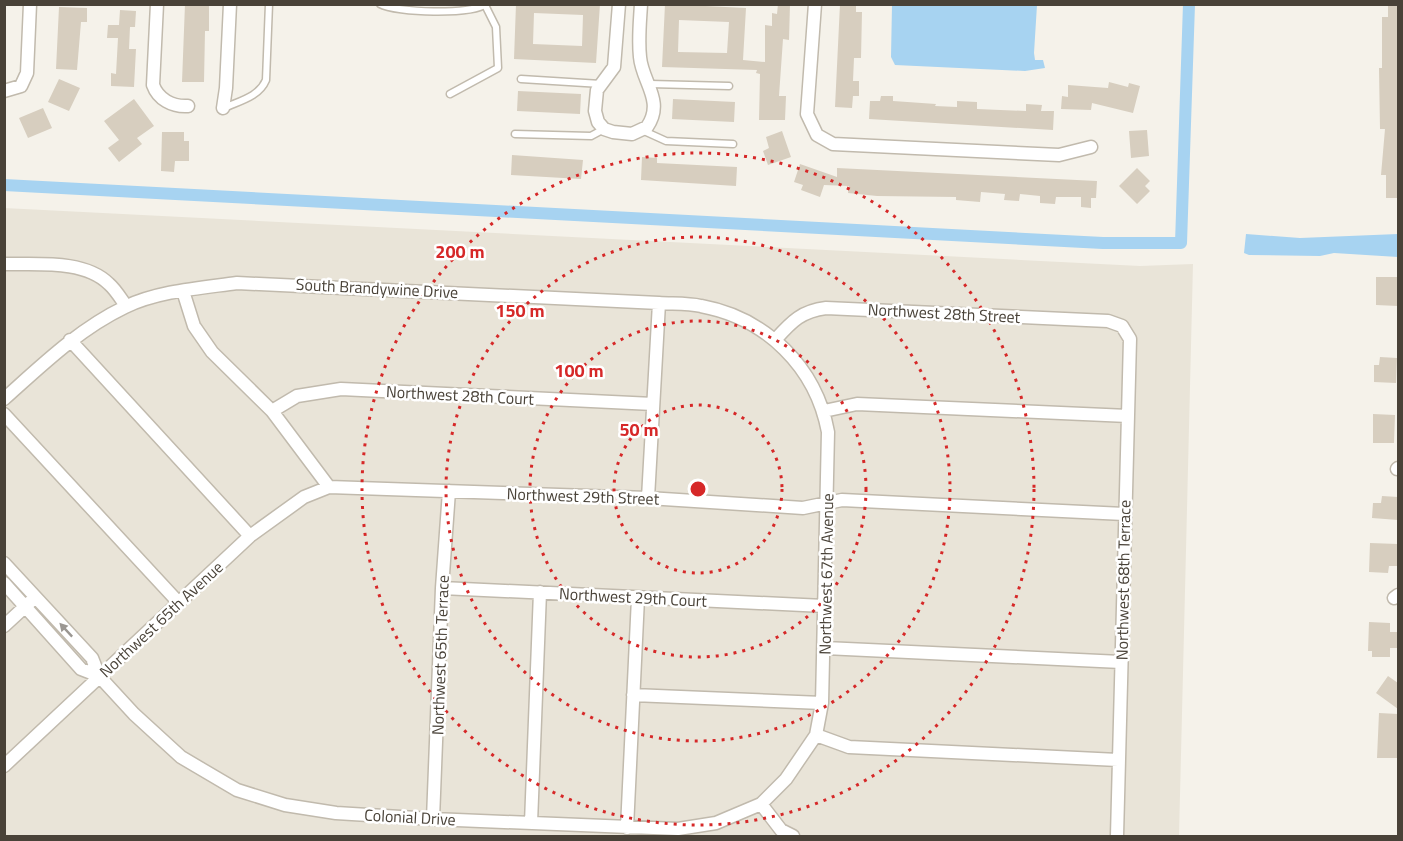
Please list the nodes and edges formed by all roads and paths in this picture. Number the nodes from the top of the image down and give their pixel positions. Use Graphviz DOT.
graph roads {
  1 [pos="30,4"];
  2 [pos="157,4"];
  3 [pos="230,4"];
  4 [pos="269,4"];
  5 [pos="380,4"];
  6 [pos="619,4"];
  7 [pos="640,4"];
  8 [pos="815,4"];
  9 [pos="486,5"];
  10 [pos="521,79"];
  11 [pos="602,84"];
  12 [pos="650,84"];
  13 [pos="729,86"];
  14 [pos="4,91"];
  15 [pos="450,94"];
  16 [pos="188,106"];
  17 [pos="223,108"];
  18 [pos="604,129"];
  19 [pos="644,131"];
  20 [pos="515,134"];
  21 [pos="733,144"];
  22 [pos="1091,147"];
  23 [pos="4,264"];
  24 [pos="183,291"];
  25 [pos="659,303"];
  26 [pos="126,306"];
  27 [pos="1122,326"];
  28 [pos="776,339"];
  29 [pos="70,340"];
  30 [pos="4,399"];
  31 [pos="652,404"];
  32 [pos="272,411"];
  33 [pos="824,411"];
  34 [pos="4,414"];
  35 [pos="1128,416"];
  36 [pos="329,487"];
  37 [pos="449,492"];
  38 [pos="648,498"];
  39 [pos="827,503"];
  40 [pos="1124,514"];
  41 [pos="250,536"];
  42 [pos="4,563"];
  43 [pos="4,583"];
  44 [pos="442,588"];
  45 [pos="540,592"];
  46 [pos="36,597"];
  47 [pos="638,597"];
  48 [pos="179,603"];
  49 [pos="26,606"];
  50 [pos="824,606"];
  51 [pos="4,626"];
  52 [pos="825,648"];
  53 [pos="1121,662"];
  54 [pos="99,676"];
  55 [pos="633,695"];
  56 [pos="822,703"];
  57 [pos="816,735"];
  58 [pos="1118,760"];
  59 [pos="4,766"];
  60 [pos="761,804"];
  61 [pos="434,819"];
  62 [pos="531,823"];
  63 [pos="627,828"];
  64 [pos="793,837"];
  65 [pos="1117,837"];
  1 -- 14 [label="street"];
  2 -- 16 [label="street"];
  3 -- 17 [label="street"];
  4 -- 17 [label="lane"];
  5 -- 9 [label="lane"];
  6 -- 11 [label="street"];
  7 -- 12 [label="street"];
  8 -- 22 [label="street"];
  9 -- 15 [label="lane"];
  10 -- 11 [label="lane"];
  11 -- 18 [label="street"];
  12 -- 13 [label="lane"];
  12 -- 19 [label="street"];
  18 -- 19 [label="street"];
  18 -- 20 [label="lane"];
  19 -- 21 [label="lane"];
  23 -- 26 [label="street"];
  24 -- 25 [label="street, South Brandywine Drive"];
  24 -- 26 [label="street, South Brandywine Drive"];
  24 -- 32 [label="street"];
  25 -- 28 [label="street, South Brandywine Drive"];
  25 -- 31 [label="street"];
  26 -- 29 [label="street, South Brandywine Drive"];
  27 -- 28 [label="street, Northwest 28th Street"];
  27 -- 35 [label="street, Northwest 68th Terrace"];
  28 -- 33 [label="street, Northwest 67th Avenue"];
  29 -- 30 [label="street, South Brandywine Drive"];
  29 -- 41 [label="street"];
  31 -- 32 [label="street, Northwest 28th Court"];
  31 -- 38 [label="street"];
  32 -- 36 [label="street"];
  33 -- 35 [label="street"];
  33 -- 39 [label="street, Northwest 67th Avenue"];
  34 -- 48 [label="street"];
  35 -- 40 [label="street, Northwest 68th Terrace"];
  36 -- 37 [label="street, Northwest 29th Street"];
  36 -- 41 [label="street, Northwest 65th Avenue"];
  37 -- 38 [label="street, Northwest 29th Street"];
  37 -- 44 [label="street, Northwest 65th Terrace"];
  38 -- 39 [label="street, Northwest 29th Street"];
  39 -- 40 [label="street, Northwest 29th Street"];
  39 -- 50 [label="street, Northwest 67th Avenue"];
  40 -- 53 [label="street, Northwest 68th Terrace"];
  41 -- 48 [label="street, Northwest 65th Avenue"];
  42 -- 46 [label="street, Colonial Drive"];
  43 -- 49 [label="street, Colonial Drive"];
  44 -- 45 [label="street, Northwest 29th Court"];
  44 -- 61 [label="street, Northwest 65th Terrace"];
  45 -- 47 [label="street, Northwest 29th Court"];
  45 -- 62 [label="street"];
  46 -- 49 [label="street"];
  54 -- 46 [label="street, Colonial Drive, one-way"];
  47 -- 50 [label="street, Northwest 29th Court"];
  47 -- 55 [label="street"];
  48 -- 54 [label="street, Northwest 65th Avenue"];
  49 -- 51 [label="street"];
  49 -- 54 [label="street, Colonial Drive"];
  50 -- 52 [label="street, Northwest 67th Avenue"];
  52 -- 53 [label="street"];
  52 -- 56 [label="street, Northwest 67th Avenue"];
  53 -- 58 [label="street, Northwest 68th Terrace"];
  54 -- 59 [label="street, Northwest 65th Avenue"];
  54 -- 61 [label="street, Colonial Drive"];
  55 -- 56 [label="street"];
  55 -- 63 [label="street"];
  56 -- 57 [label="street, Northwest 67th Avenue"];
  57 -- 58 [label="street"];
  57 -- 60 [label="street, Northwest 67th Avenue"];
  58 -- 65 [label="street, Northwest 68th Terrace"];
  60 -- 63 [label="street, Colonial Drive"];
  60 -- 64 [label="street"];
  61 -- 62 [label="street, Colonial Drive"];
  62 -- 63 [label="street, Colonial Drive"];
}
